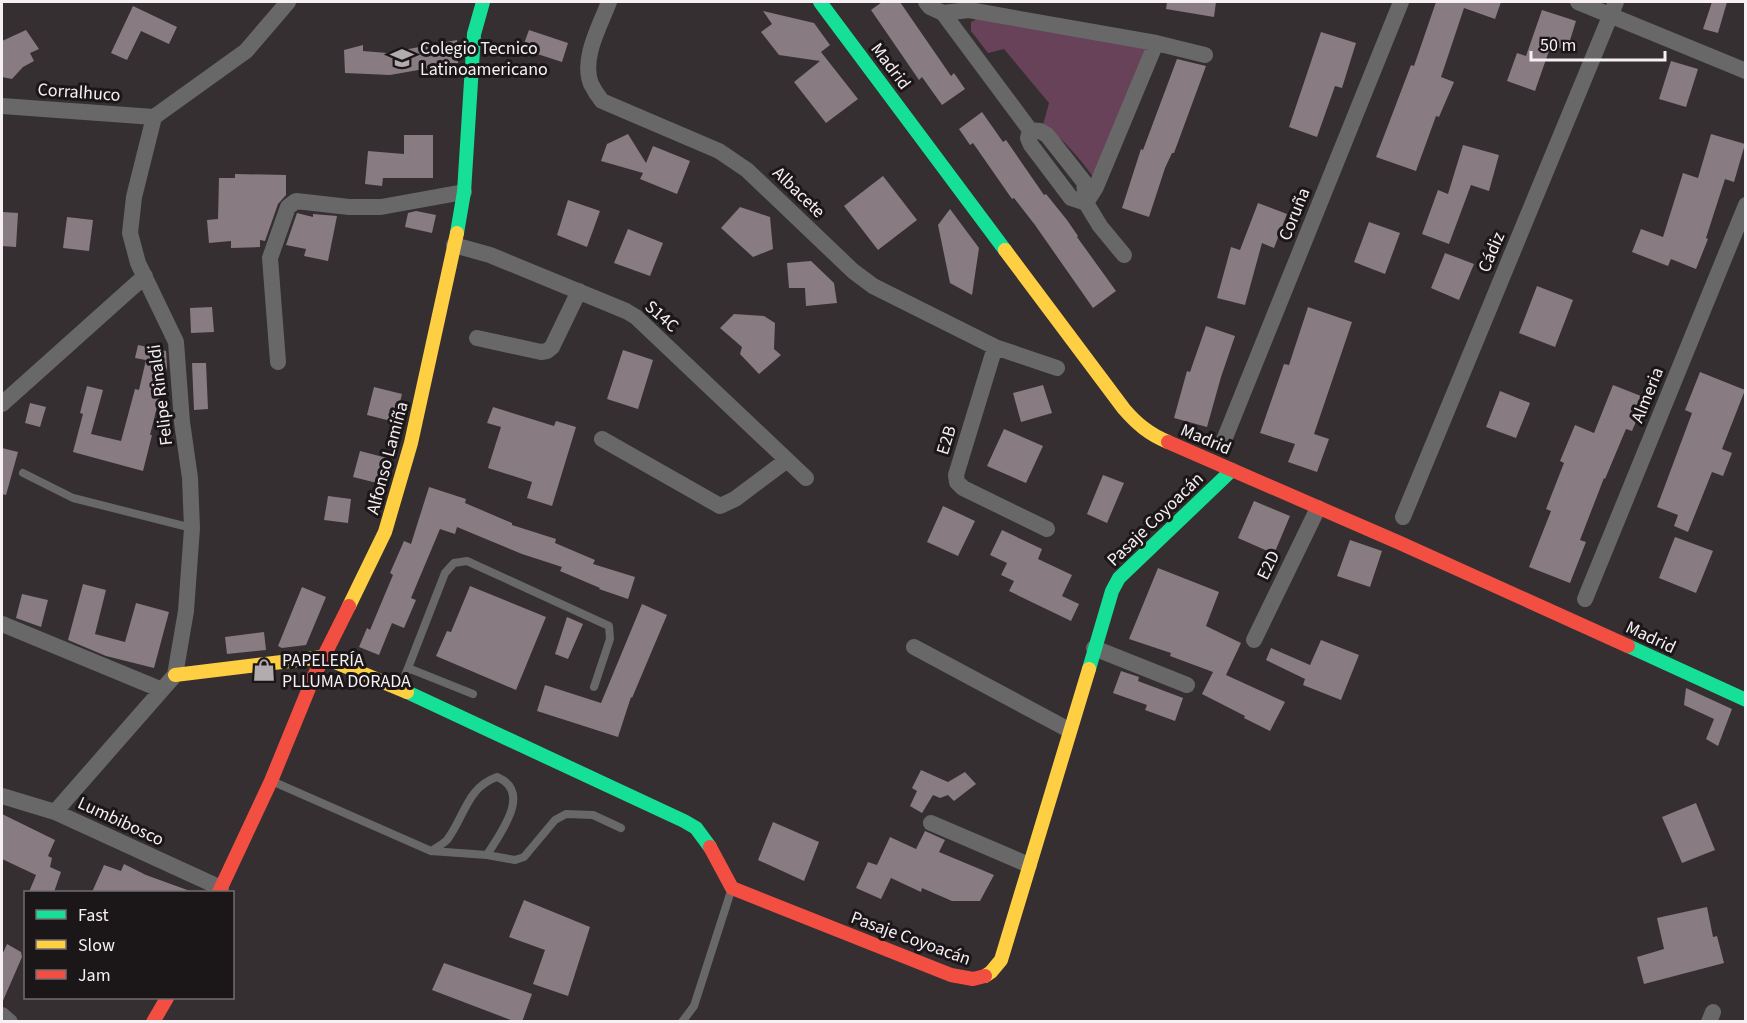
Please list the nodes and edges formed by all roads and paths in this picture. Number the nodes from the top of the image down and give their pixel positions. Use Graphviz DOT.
graph roads {
  1 [pos="288,2"];
  2 [pos="483,2"];
  3 [pos="609,2"];
  4 [pos="820,2"];
  5 [pos="926,2"];
  6 [pos="1401,2"];
  7 [pos="1578,2"];
  8 [pos="943,7"];
  9 [pos="1614,8"];
  10 [pos="1156,43"];
  11 [pos="1205,55"];
  12 [pos="1746,71"];
  13 [pos="2,106"];
  14 [pos="154,117"];
  15 [pos="464,192"];
  16 [pos="1086,203"];
  17 [pos="1746,205"];
  18 [pos="454,245"];
  19 [pos="1124,255"];
  20 [pos="145,276"];
  21 [pos="579,291"];
  22 [pos="477,339"];
  23 [pos="995,347"];
  24 [pos="278,362"];
  25 [pos="1057,368"];
  26 [pos="2,404"];
  27 [pos="602,439"];
  28 [pos="1224,440"];
  29 [pos="787,460"];
  30 [pos="1232,470"];
  31 [pos="23,473"];
  32 [pos="806,478"];
  33 [pos="1318,508"];
  34 [pos="1402,517"];
  35 [pos="192,528"];
  36 [pos="1047,529"];
  37 [pos="1585,599"];
  38 [pos="2,624"];
  39 [pos="1254,640"];
  40 [pos="914,647"];
  41 [pos="1094,648"];
  42 [pos="323,657"];
  43 [pos="408,668"];
  44 [pos="175,675"];
  45 [pos="1187,685"];
  46 [pos="594,687"];
  47 [pos="400,689"];
  48 [pos="162,690"];
  49 [pos="473,694"];
  50 [pos="1746,700"];
  51 [pos="1069,730"];
  52 [pos="271,781"];
  53 [pos="2,796"];
  54 [pos="55,812"];
  55 [pos="931,823"];
  56 [pos="621,828"];
  57 [pos="431,852"];
  58 [pos="487,855"];
  59 [pos="1029,865"];
  60 [pos="732,888"];
  61 [pos="220,890"];
  62 [pos="166,999"];
  63 [pos="2,1015"];
  64 [pos="10,1022"];
  65 [pos="153,1022"];
  66 [pos="682,1022"];
  1 -- 14 [label="street"];
  2 -- 15 [label="street, Alfonso Lamiña"];
  3 -- 23 [label="street, Albacete"];
  4 -- 30 [label="street, Madrid"];
  5 -- 8 [label="street"];
  6 -- 28 [label="street, Coruña"];
  7 -- 9 [label="street"];
  8 -- 10 [label="street"];
  8 -- 16 [label="street"];
  9 -- 12 [label="street"];
  9 -- 34 [label="street, Cádiz"];
  10 -- 11 [label="street"];
  10 -- 16 [label="street"];
  13 -- 14 [label="street, Corralhuco"];
  14 -- 20 [label="street, Felipe Rinaldi"];
  15 -- 18 [label="street, Alfonso Lamiña"];
  15 -- 24 [label="street"];
  16 -- 19 [label="street"];
  17 -- 37 [label="street, Almeria"];
  18 -- 21 [label="street, S14C"];
  18 -- 42 [label="street, Alfonso Lamiña"];
  20 -- 26 [label="street"];
  20 -- 35 [label="street, Felipe Rinaldi"];
  21 -- 22 [label="street"];
  21 -- 29 [label="street, S14C"];
  23 -- 25 [label="street, Albacete"];
  23 -- 36 [label="street, E2B"];
  27 -- 29 [label="street"];
  29 -- 32 [label="street, S14C"];
  30 -- 33 [label="street, Madrid"];
  30 -- 41 [label="street, Pasaje Coyoacán"];
  31 -- 35 [label="lane"];
  33 -- 39 [label="street, E2D"];
  33 -- 50 [label="street, Madrid"];
  35 -- 44 [label="street, Felipe Rinaldi"];
  38 -- 48 [label="street"];
  40 -- 51 [label="street"];
  41 -- 45 [label="street"];
  41 -- 51 [label="street, Pasaje Coyoacán"];
  42 -- 44 [label="street"];
  42 -- 47 [label="street"];
  42 -- 52 [label="street, Alfonso Lamiña"];
  43 -- 46 [label="lane"];
  43 -- 47 [label="lane"];
  43 -- 49 [label="lane"];
  44 -- 48 [label="street"];
  47 -- 60 [label="street"];
  48 -- 54 [label="street"];
  51 -- 59 [label="street, Pasaje Coyoacán"];
  52 -- 57 [label="lane"];
  52 -- 61 [label="street, Alfonso Lamiña"];
  53 -- 54 [label="street, Lumbibosco"];
  54 -- 61 [label="street, Lumbibosco"];
  55 -- 59 [label="street"];
  56 -- 58 [label="lane"];
  57 -- 58 [label="lane"];
  57 -- 58 [label="lane"];
  59 -- 60 [label="street, Pasaje Coyoacán"];
  60 -- 66 [label="lane"];
  62 -- 65 [label="street"];
  63 -- 64 [label="street"];
}
